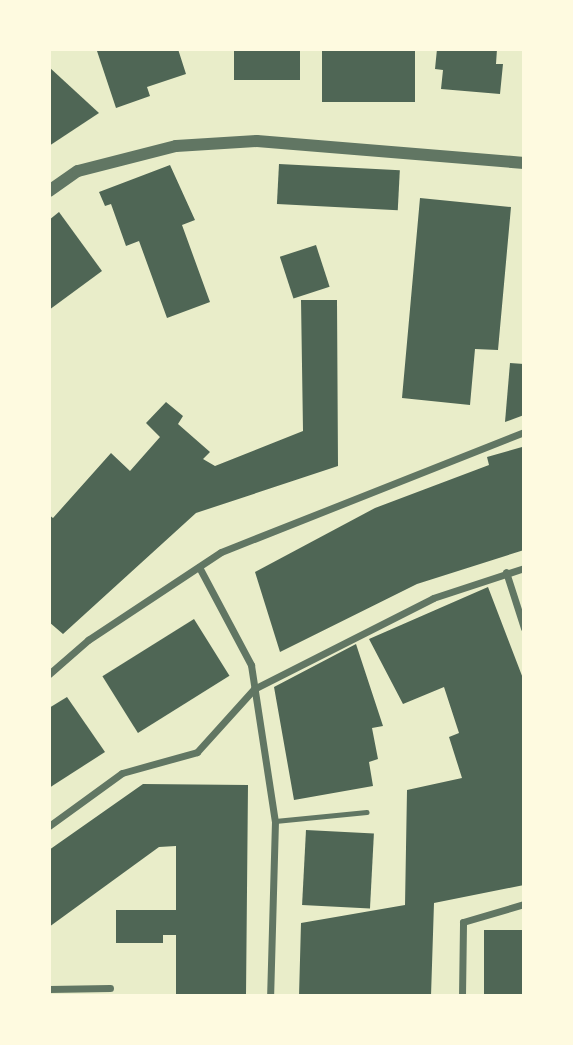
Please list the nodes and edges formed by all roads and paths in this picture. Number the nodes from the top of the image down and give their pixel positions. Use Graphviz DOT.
graph roads {
  1 [pos="524,163"];
  2 [pos="49,191"];
  3 [pos="524,432"];
  4 [pos="199,567"];
  5 [pos="524,568"];
  6 [pos="506,572"];
  7 [pos="524,628"];
  8 [pos="49,674"];
  9 [pos="254,689"];
  10 [pos="367,812"];
  11 [pos="275,821"];
  12 [pos="49,826"];
  13 [pos="524,904"];
  14 [pos="110,988"];
  15 [pos="49,989"];
  16 [pos="270,996"];
  17 [pos="462,996"];
  1 -- 2 [label="street"];
  3 -- 4 [label="street"];
  4 -- 8 [label="street"];
  4 -- 9 [label="street"];
  5 -- 6 [label="street"];
  6 -- 7 [label="street"];
  6 -- 9 [label="street"];
  9 -- 11 [label="street"];
  9 -- 12 [label="street"];
  10 -- 11 [label="lane"];
  11 -- 16 [label="street"];
  13 -- 17 [label="street"];
  14 -- 15 [label="street"];
}
